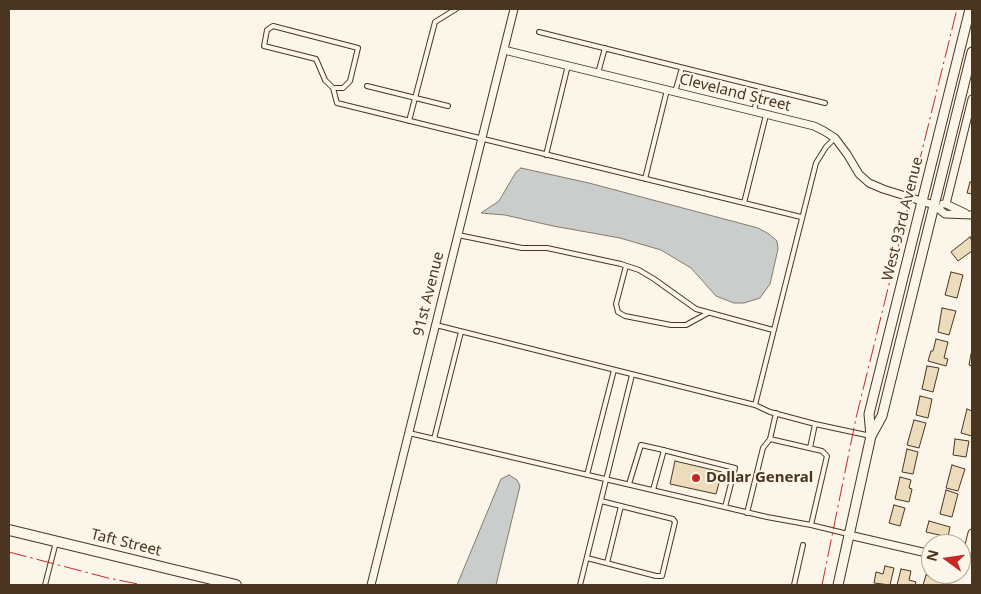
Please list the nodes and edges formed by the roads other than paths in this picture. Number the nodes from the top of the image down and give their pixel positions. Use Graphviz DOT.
graph roads {
  1 [pos="456,9"];
  2 [pos="514,9"];
  3 [pos="970,9"];
  4 [pos="539,32"];
  5 [pos="605,48"];
  6 [pos="504,50"];
  7 [pos="972,52"];
  8 [pos="568,65"];
  9 [pos="682,68"];
  10 [pos="598,73"];
  11 [pos="367,86"];
  12 [pos="333,88"];
  13 [pos="760,88"];
  14 [pos="667,90"];
  15 [pos="675,92"];
  16 [pos="415,98"];
  17 [pos="972,99"];
  18 [pos="825,103"];
  19 [pos="448,106"];
  20 [pos="754,112"];
  21 [pos="766,115"];
  22 [pos="409,121"];
  23 [pos="835,138"];
  24 [pos="482,139"];
  25 [pos="546,155"];
  26 [pos="646,179"];
  27 [pos="922,201"];
  28 [pos="744,203"];
  29 [pos="946,204"];
  30 [pos="934,206"];
  31 [pos="970,215"];
  32 [pos="802,217"];
  33 [pos="458,235"];
  34 [pos="626,266"];
  35 [pos="708,313"];
  36 [pos="436,325"];
  37 [pos="773,330"];
  38 [pos="461,332"];
  39 [pos="614,370"];
  40 [pos="632,375"];
  41 [pos="755,405"];
  42 [pos="776,413"];
  43 [pos="816,424"];
  44 [pos="409,433"];
  45 [pos="871,436"];
  46 [pos="434,439"];
  47 [pos="770,439"];
  48 [pos="810,448"];
  49 [pos="664,450"];
  50 [pos="587,474"];
  51 [pos="606,479"];
  52 [pos="630,484"];
  53 [pos="653,490"];
  54 [pos="601,501"];
  55 [pos="621,506"];
  56 [pos="725,507"];
  57 [pos="747,513"];
  58 [pos="811,525"];
  59 [pos="9,530"];
  60 [pos="849,534"];
  61 [pos="56,542"];
  62 [pos="803,545"];
  63 [pos="921,552"];
  64 [pos="587,558"];
  65 [pos="607,563"];
  66 [pos="45,585"];
  67 [pos="236,585"];
  68 [pos="372,585"];
  69 [pos="580,585"];
  70 [pos="794,585"];
  71 [pos="838,585"];
  1 -- 16 [label="lane"];
  2 -- 6 [label="street, 91st Avenue"];
  3 -- 27 [label="street, West 93rd Avenue"];
  4 -- 5 [label="lane"];
  5 -- 9 [label="lane"];
  5 -- 10 [label="lane"];
  6 -- 8 [label="street, Cleveland Street"];
  6 -- 24 [label="street, 91st Avenue"];
  7 -- 30 [label="street, West 93rd Avenue"];
  8 -- 10 [label="street, Cleveland Street"];
  8 -- 25 [label="lane"];
  9 -- 13 [label="lane"];
  9 -- 15 [label="lane"];
  10 -- 14 [label="street, Cleveland Street"];
  11 -- 16 [label="lane"];
  12 -- 12 [label="lane"];
  12 -- 22 [label="lane"];
  13 -- 18 [label="lane"];
  13 -- 20 [label="lane"];
  14 -- 15 [label="street, Cleveland Street"];
  14 -- 26 [label="lane"];
  15 -- 20 [label="street, Cleveland Street"];
  16 -- 19 [label="lane"];
  16 -- 22 [label="lane"];
  17 -- 29 [label="street"];
  20 -- 21 [label="street, Cleveland Street"];
  21 -- 23 [label="street, Cleveland Street"];
  21 -- 28 [label="lane"];
  22 -- 24 [label="lane"];
  23 -- 27 [label="street, Cleveland Street"];
  23 -- 32 [label="lane"];
  24 -- 25 [label="lane"];
  24 -- 33 [label="street, 91st Avenue"];
  25 -- 26 [label="lane"];
  26 -- 28 [label="lane"];
  27 -- 30 [label="street, Cleveland Street"];
  27 -- 45 [label="street, West 93rd Avenue"];
  28 -- 32 [label="lane"];
  29 -- 30 [label="street"];
  29 -- 31 [label="street, Cleveland Street"];
  30 -- 31 [label="street, Cleveland Street"];
  30 -- 45 [label="street, West 93rd Avenue"];
  32 -- 37 [label="lane"];
  33 -- 34 [label="lane"];
  33 -- 36 [label="street, 91st Avenue"];
  34 -- 35 [label="lane"];
  34 -- 35 [label="lane"];
  35 -- 37 [label="lane"];
  36 -- 38 [label="lane"];
  36 -- 44 [label="street, 91st Avenue"];
  37 -- 41 [label="lane"];
  38 -- 39 [label="lane"];
  38 -- 46 [label="lane"];
  39 -- 40 [label="lane"];
  39 -- 50 [label="lane"];
  40 -- 41 [label="lane"];
  40 -- 51 [label="lane"];
  41 -- 42 [label="lane"];
  42 -- 43 [label="lane"];
  42 -- 47 [label="lane"];
  43 -- 45 [label="lane"];
  43 -- 48 [label="lane"];
  44 -- 46 [label="lane"];
  44 -- 68 [label="street, 91st Avenue"];
  45 -- 60 [label="street, West 93rd Avenue"];
  46 -- 50 [label="lane"];
  47 -- 48 [label="lane"];
  47 -- 57 [label="lane"];
  48 -- 58 [label="lane"];
  49 -- 52 [label="lane"];
  49 -- 53 [label="lane"];
  49 -- 56 [label="lane"];
  50 -- 51 [label="lane"];
  51 -- 52 [label="lane"];
  51 -- 54 [label="lane"];
  52 -- 53 [label="lane"];
  53 -- 56 [label="lane"];
  54 -- 55 [label="lane"];
  54 -- 64 [label="lane"];
  55 -- 65 [label="lane"];
  55 -- 65 [label="lane"];
  56 -- 57 [label="lane"];
  57 -- 58 [label="lane"];
  58 -- 60 [label="lane"];
  59 -- 61 [label="main road, Taft Street"];
  60 -- 63 [label="street"];
  60 -- 71 [label="street, West 93rd Avenue"];
  61 -- 66 [label="lane"];
  61 -- 67 [label="main road, Taft Street"];
  62 -- 70 [label="lane"];
  64 -- 65 [label="lane"];
  64 -- 69 [label="lane"];
}
